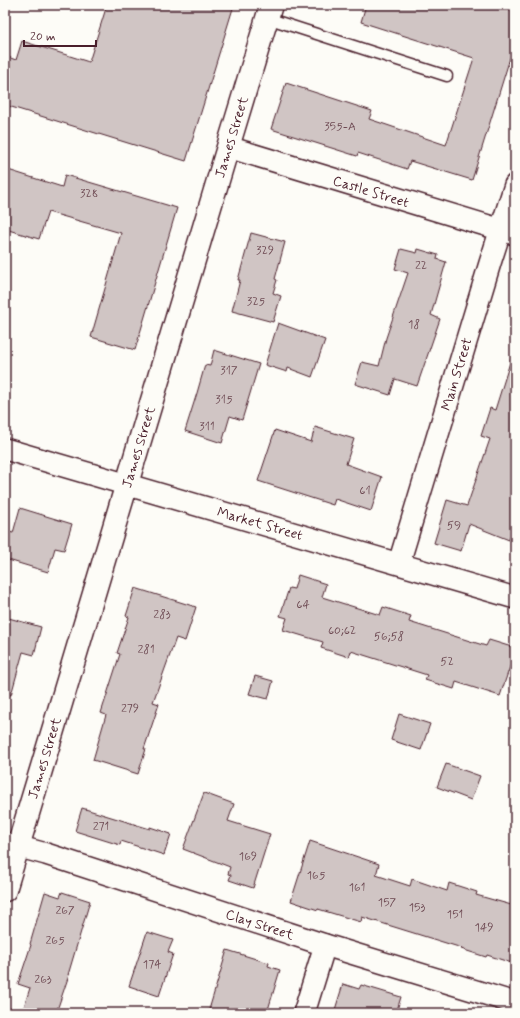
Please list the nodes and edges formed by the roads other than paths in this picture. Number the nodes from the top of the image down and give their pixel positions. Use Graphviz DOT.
graph roads {
  1 [pos="269,12"];
  2 [pos="447,76"];
  3 [pos="228,148"];
  4 [pos="515,185"];
  5 [pos="508,232"];
  6 [pos="5,448"];
  7 [pos="127,485"];
  8 [pos="399,563"];
  9 [pos="515,598"];
  10 [pos="12,845"];
  11 [pos="5,890"];
  12 [pos="324,945"];
  13 [pos="515,1003"];
  14 [pos="304,1013"];
  1 -- 2 [label="lane"];
  1 -- 3 [label="street, James Street"];
  3 -- 5 [label="street, Castle Street"];
  3 -- 7 [label="street, James Street"];
  4 -- 5 [label="street, Main Street"];
  5 -- 8 [label="street, Main Street"];
  6 -- 7 [label="street, Market Street"];
  7 -- 8 [label="street, Market Street"];
  7 -- 10 [label="street, James Street"];
  8 -- 9 [label="street, Market Street"];
  10 -- 11 [label="street, James Street"];
  10 -- 12 [label="street, Clay Street"];
  12 -- 13 [label="street, Clay Street"];
  12 -- 14 [label="street"];
}
